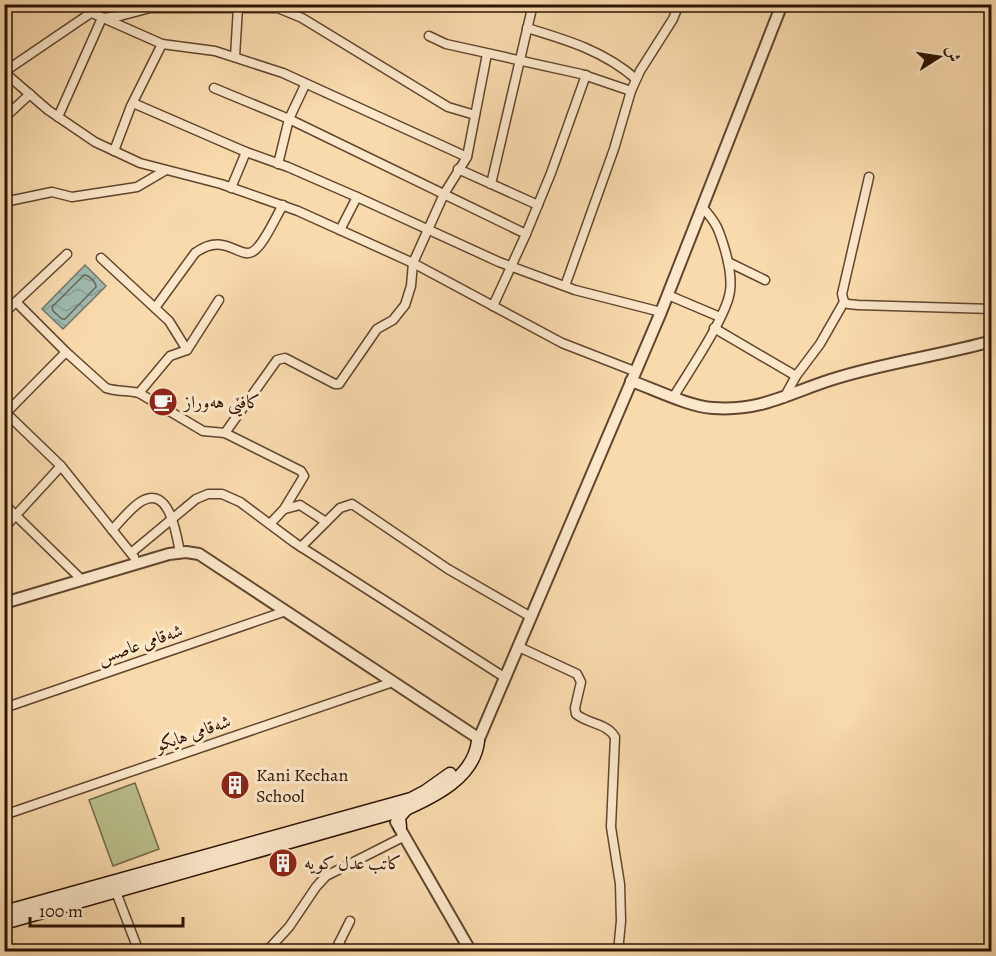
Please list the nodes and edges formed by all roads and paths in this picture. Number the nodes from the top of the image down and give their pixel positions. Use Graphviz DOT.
graph roads {
  1 [pos="105,4"];
  2 [pos="533,4"];
  3 [pos="679,4"];
  4 [pos="782,4"];
  5 [pos="238,7"];
  6 [pos="92,13"];
  7 [pos="102,18"];
  8 [pos="527,28"];
  9 [pos="429,36"];
  10 [pos="162,44"];
  11 [pos="487,54"];
  12 [pos="235,57"];
  13 [pos="519,61"];
  14 [pos="4,72"];
  15 [pos="586,75"];
  16 [pos="636,79"];
  17 [pos="305,85"];
  18 [pos="214,88"];
  19 [pos="631,91"];
  20 [pos="30,94"];
  21 [pos="133,103"];
  22 [pos="476,115"];
  23 [pos="58,117"];
  24 [pos="4,118"];
  25 [pos="289,119"];
  26 [pos="114,151"];
  27 [pos="246,152"];
  28 [pos="466,157"];
  29 [pos="278,164"];
  30 [pos="458,169"];
  31 [pos="166,170"];
  32 [pos="869,177"];
  33 [pos="491,184"];
  34 [pos="231,188"];
  35 [pos="444,194"];
  36 [pos="357,197"];
  37 [pos="4,202"];
  38 [pos="282,205"];
  39 [pos="538,205"];
  40 [pos="702,207"];
  41 [pos="340,230"];
  42 [pos="429,230"];
  43 [pos="526,234"];
  44 [pos="67,254"];
  45 [pos="101,258"];
  46 [pos="728,262"];
  47 [pos="413,263"];
  48 [pos="511,267"];
  49 [pos="765,280"];
  50 [pos="565,286"];
  51 [pos="668,295"];
  52 [pos="219,300"];
  53 [pos="16,302"];
  54 [pos="844,302"];
  55 [pos="493,306"];
  56 [pos="155,308"];
  57 [pos="992,309"];
  58 [pos="661,312"];
  59 [pos="4,313"];
  60 [pos="720,318"];
  61 [pos="714,328"];
  62 [pos="992,341"];
  63 [pos="187,350"];
  64 [pos="66,352"];
  65 [pos="633,376"];
  66 [pos="796,376"];
  67 [pos="139,393"];
  68 [pos="674,396"];
  69 [pos="783,398"];
  70 [pos="5,414"];
  71 [pos="225,433"];
  72 [pos="61,466"];
  73 [pos="4,504"];
  74 [pos="284,509"];
  75 [pos="16,515"];
  76 [pos="173,517"];
  77 [pos="326,522"];
  78 [pos="270,524"];
  79 [pos="4,528"];
  80 [pos="112,530"];
  81 [pos="301,547"];
  82 [pos="180,553"];
  83 [pos="131,554"];
  84 [pos="141,563"];
  85 [pos="82,580"];
  86 [pos="4,603"];
  87 [pos="286,611"];
  88 [pos="531,617"];
  89 [pos="519,647"];
  90 [pos="504,677"];
  91 [pos="393,682"];
  92 [pos="4,708"];
  93 [pos="478,740"];
  94 [pos="405,805"];
  95 [pos="4,815"];
  96 [pos="391,821"];
  97 [pos="116,892"];
  98 [pos="4,912"];
  99 [pos="350,921"];
  100 [pos="4,923"];
  101 [pos="337,947"];
  102 [pos="139,951"];
  103 [pos="266,951"];
  104 [pos="345,951"];
  105 [pos="471,951"];
  106 [pos="618,951"];
  1 -- 6 [label="street"];
  2 -- 8 [label="street"];
  3 -- 16 [label="street"];
  4 -- 40 [label="street"];
  5 -- 7 [label="street"];
  5 -- 12 [label="street"];
  5 -- 22 [label="street"];
  6 -- 7 [label="street"];
  6 -- 14 [label="street"];
  7 -- 10 [label="street"];
  7 -- 23 [label="street"];
  8 -- 13 [label="street"];
  8 -- 16 [label="street"];
  9 -- 11 [label="street"];
  10 -- 12 [label="street"];
  10 -- 21 [label="street"];
  11 -- 13 [label="street"];
  11 -- 22 [label="street"];
  12 -- 17 [label="street"];
  13 -- 15 [label="street"];
  13 -- 33 [label="street"];
  14 -- 20 [label="street"];
  15 -- 19 [label="street"];
  15 -- 39 [label="street"];
  16 -- 19 [label="street"];
  17 -- 25 [label="street"];
  17 -- 28 [label="street"];
  18 -- 25 [label="street"];
  19 -- 50 [label="street"];
  20 -- 23 [label="street"];
  20 -- 24 [label="street"];
  21 -- 26 [label="street"];
  21 -- 27 [label="street"];
  22 -- 28 [label="street"];
  23 -- 26 [label="street"];
  25 -- 29 [label="street"];
  25 -- 35 [label="street"];
  26 -- 31 [label="street"];
  27 -- 29 [label="street"];
  27 -- 34 [label="street"];
  28 -- 30 [label="street"];
  29 -- 36 [label="street"];
  30 -- 33 [label="street"];
  30 -- 35 [label="street"];
  31 -- 34 [label="street"];
  31 -- 37 [label="street"];
  32 -- 54 [label="street"];
  33 -- 39 [label="street"];
  34 -- 38 [label="street"];
  35 -- 42 [label="street"];
  35 -- 43 [label="street"];
  36 -- 41 [label="street"];
  36 -- 42 [label="street"];
  38 -- 41 [label="street"];
  38 -- 56 [label="street"];
  39 -- 43 [label="street"];
  40 -- 46 [label="street"];
  40 -- 51 [label="street"];
  41 -- 47 [label="street"];
  42 -- 47 [label="street"];
  42 -- 48 [label="street"];
  43 -- 48 [label="street"];
  44 -- 53 [label="street"];
  45 -- 56 [label="street"];
  46 -- 49 [label="street"];
  46 -- 60 [label="street"];
  47 -- 55 [label="street"];
  47 -- 71 [label="street"];
  48 -- 50 [label="street"];
  48 -- 55 [label="street"];
  50 -- 58 [label="street"];
  51 -- 58 [label="street"];
  51 -- 60 [label="street"];
  52 -- 63 [label="street"];
  53 -- 59 [label="street"];
  53 -- 64 [label="street"];
  54 -- 57 [label="street"];
  54 -- 66 [label="street"];
  55 -- 65 [label="street"];
  56 -- 63 [label="street"];
  58 -- 65 [label="street"];
  60 -- 61 [label="street"];
  61 -- 66 [label="street"];
  61 -- 68 [label="street"];
  62 -- 69 [label="street"];
  63 -- 67 [label="street"];
  64 -- 67 [label="street"];
  64 -- 70 [label="street"];
  65 -- 68 [label="street"];
  65 -- 88 [label="street"];
  66 -- 69 [label="street"];
  67 -- 71 [label="street"];
  68 -- 69 [label="street"];
  70 -- 72 [label="street"];
  71 -- 74 [label="street"];
  72 -- 75 [label="street"];
  72 -- 80 [label="street"];
  73 -- 75 [label="street"];
  74 -- 77 [label="street"];
  74 -- 78 [label="street"];
  75 -- 79 [label="street"];
  75 -- 85 [label="street"];
  76 -- 78 [label="street"];
  76 -- 80 [label="street"];
  76 -- 82 [label="street"];
  76 -- 83 [label="street"];
  77 -- 81 [label="street"];
  77 -- 88 [label="street"];
  78 -- 81 [label="street"];
  80 -- 83 [label="street"];
  81 -- 90 [label="street"];
  82 -- 84 [label="street"];
  82 -- 87 [label="street"];
  83 -- 84 [label="street"];
  84 -- 85 [label="street"];
  85 -- 86 [label="street"];
  87 -- 91 [label="street"];
  87 -- 92 [label="street, شه‌قامی عاصس"];
  88 -- 89 [label="street"];
  89 -- 90 [label="street"];
  89 -- 106 [label="street"];
  90 -- 93 [label="street"];
  91 -- 93 [label="street"];
  91 -- 95 [label="street, شه‌قامی هایكو"];
  93 -- 94 [label="main road"];
  94 -- 96 [label="main road"];
  94 -- 96 [label="main road"];
  96 -- 97 [label="main road"];
  96 -- 98 [label="main road"];
  96 -- 103 [label="street"];
  96 -- 105 [label="street"];
  97 -- 100 [label="main road"];
  97 -- 102 [label="street"];
  99 -- 101 [label="street"];
  101 -- 104 [label="street"];
}
